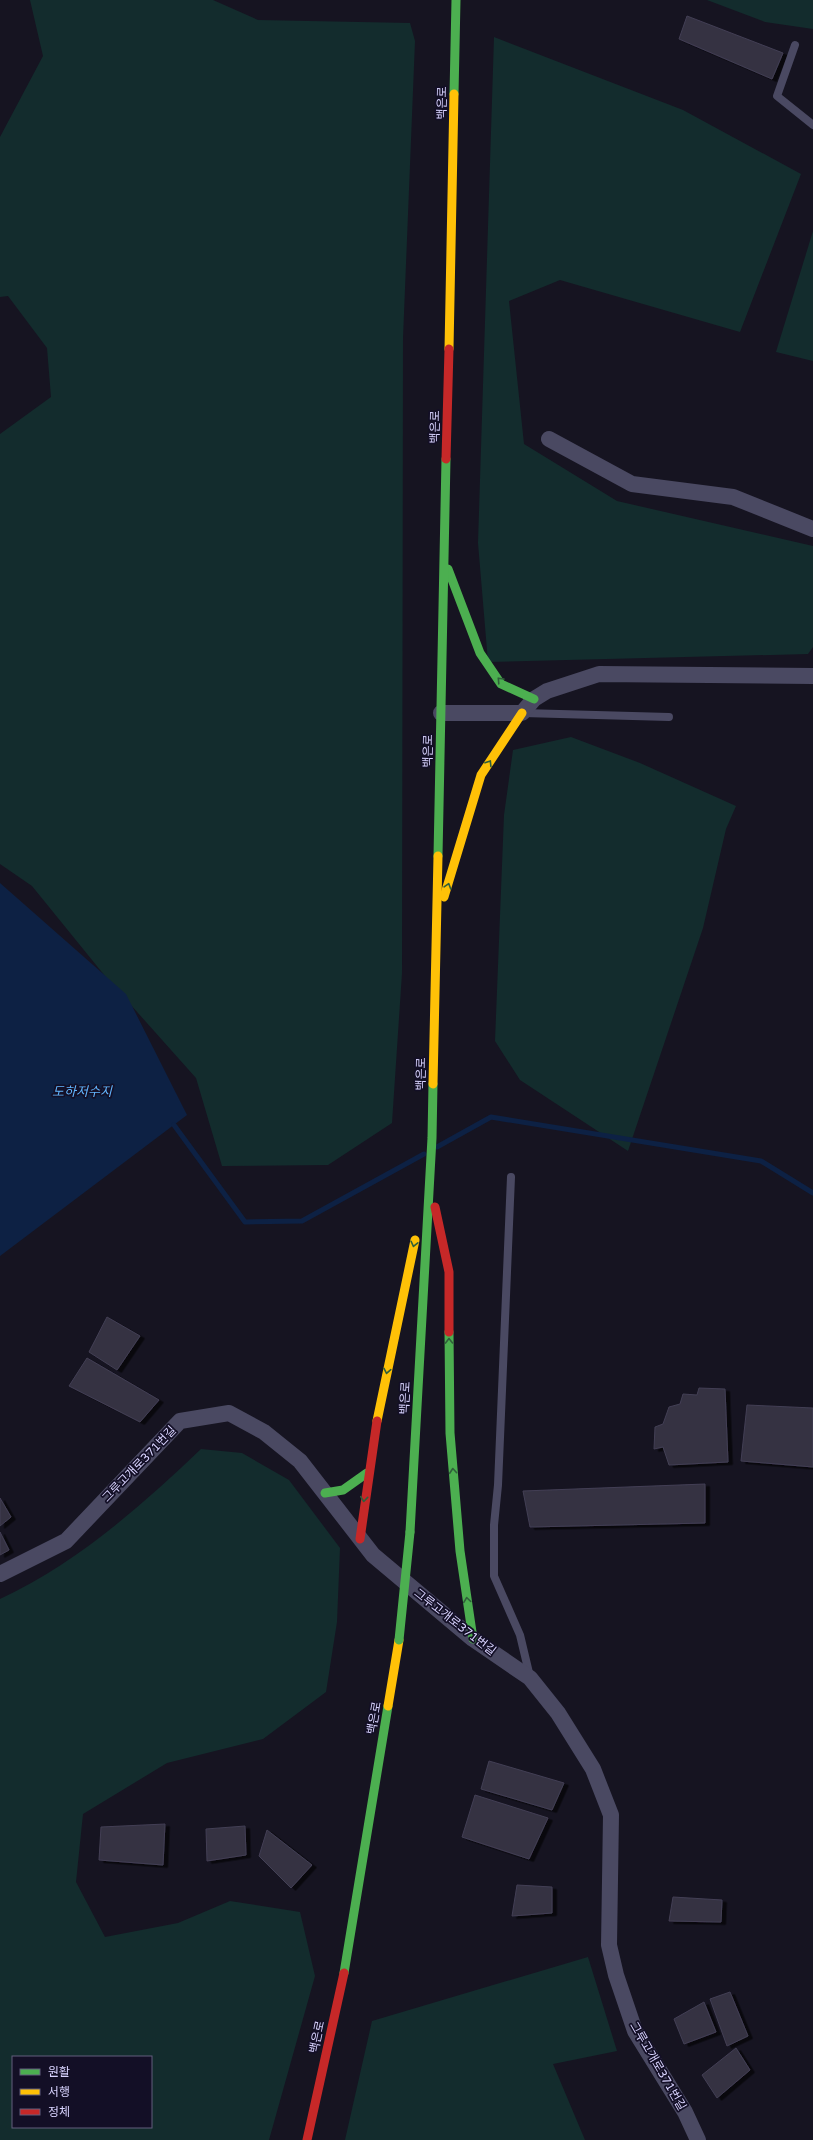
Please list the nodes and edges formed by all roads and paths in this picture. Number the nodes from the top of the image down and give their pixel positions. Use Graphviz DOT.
graph roads {
  1 [pos="456,0"];
  2 [pos="795,45"];
  3 [pos="813,125"];
  4 [pos="549,439"];
  5 [pos="813,529"];
  6 [pos="444,559"];
  7 [pos="813,676"];
  8 [pos="534,699"];
  9 [pos="441,713"];
  10 [pos="522,713"];
  11 [pos="669,717"];
  12 [pos="436,923"];
  13 [pos="511,1177"];
  14 [pos="429,1179"];
  15 [pos="368,1473"];
  16 [pos="325,1493"];
  17 [pos="360,1539"];
  18 [pos="0,1574"];
  19 [pos="473,1639"];
  20 [pos="530,1678"];
  21 [pos="307,2140"];
  22 [pos="698,2140"];
  1 -- 6 [label="main road, 백은로"];
  2 -- 3 [label="lane"];
  4 -- 5 [label="street"];
  8 -- 6 [label="main road, one-way"];
  6 -- 9 [label="main road, 백은로"];
  7 -- 8 [label="street"];
  8 -- 10 [label="street"];
  9 -- 10 [label="street"];
  9 -- 12 [label="main road, 백은로"];
  10 -- 11 [label="lane"];
  12 -- 10 [label="main road, one-way"];
  12 -- 14 [label="main road, 백은로"];
  13 -- 20 [label="lane"];
  14 -- 15 [label="main road, one-way"];
  19 -- 14 [label="main road, one-way"];
  14 -- 21 [label="main road, 백은로, bridge"];
  15 -- 16 [label="main road"];
  15 -- 17 [label="main road, one-way"];
  16 -- 17 [label="street, 그루고개로371번길"];
  16 -- 18 [label="street, 그루고개로371번길"];
  17 -- 19 [label="street, 그루고개로371번길"];
  19 -- 20 [label="street, 그루고개로371번길"];
  20 -- 22 [label="street, 그루고개로371번길"];
}
